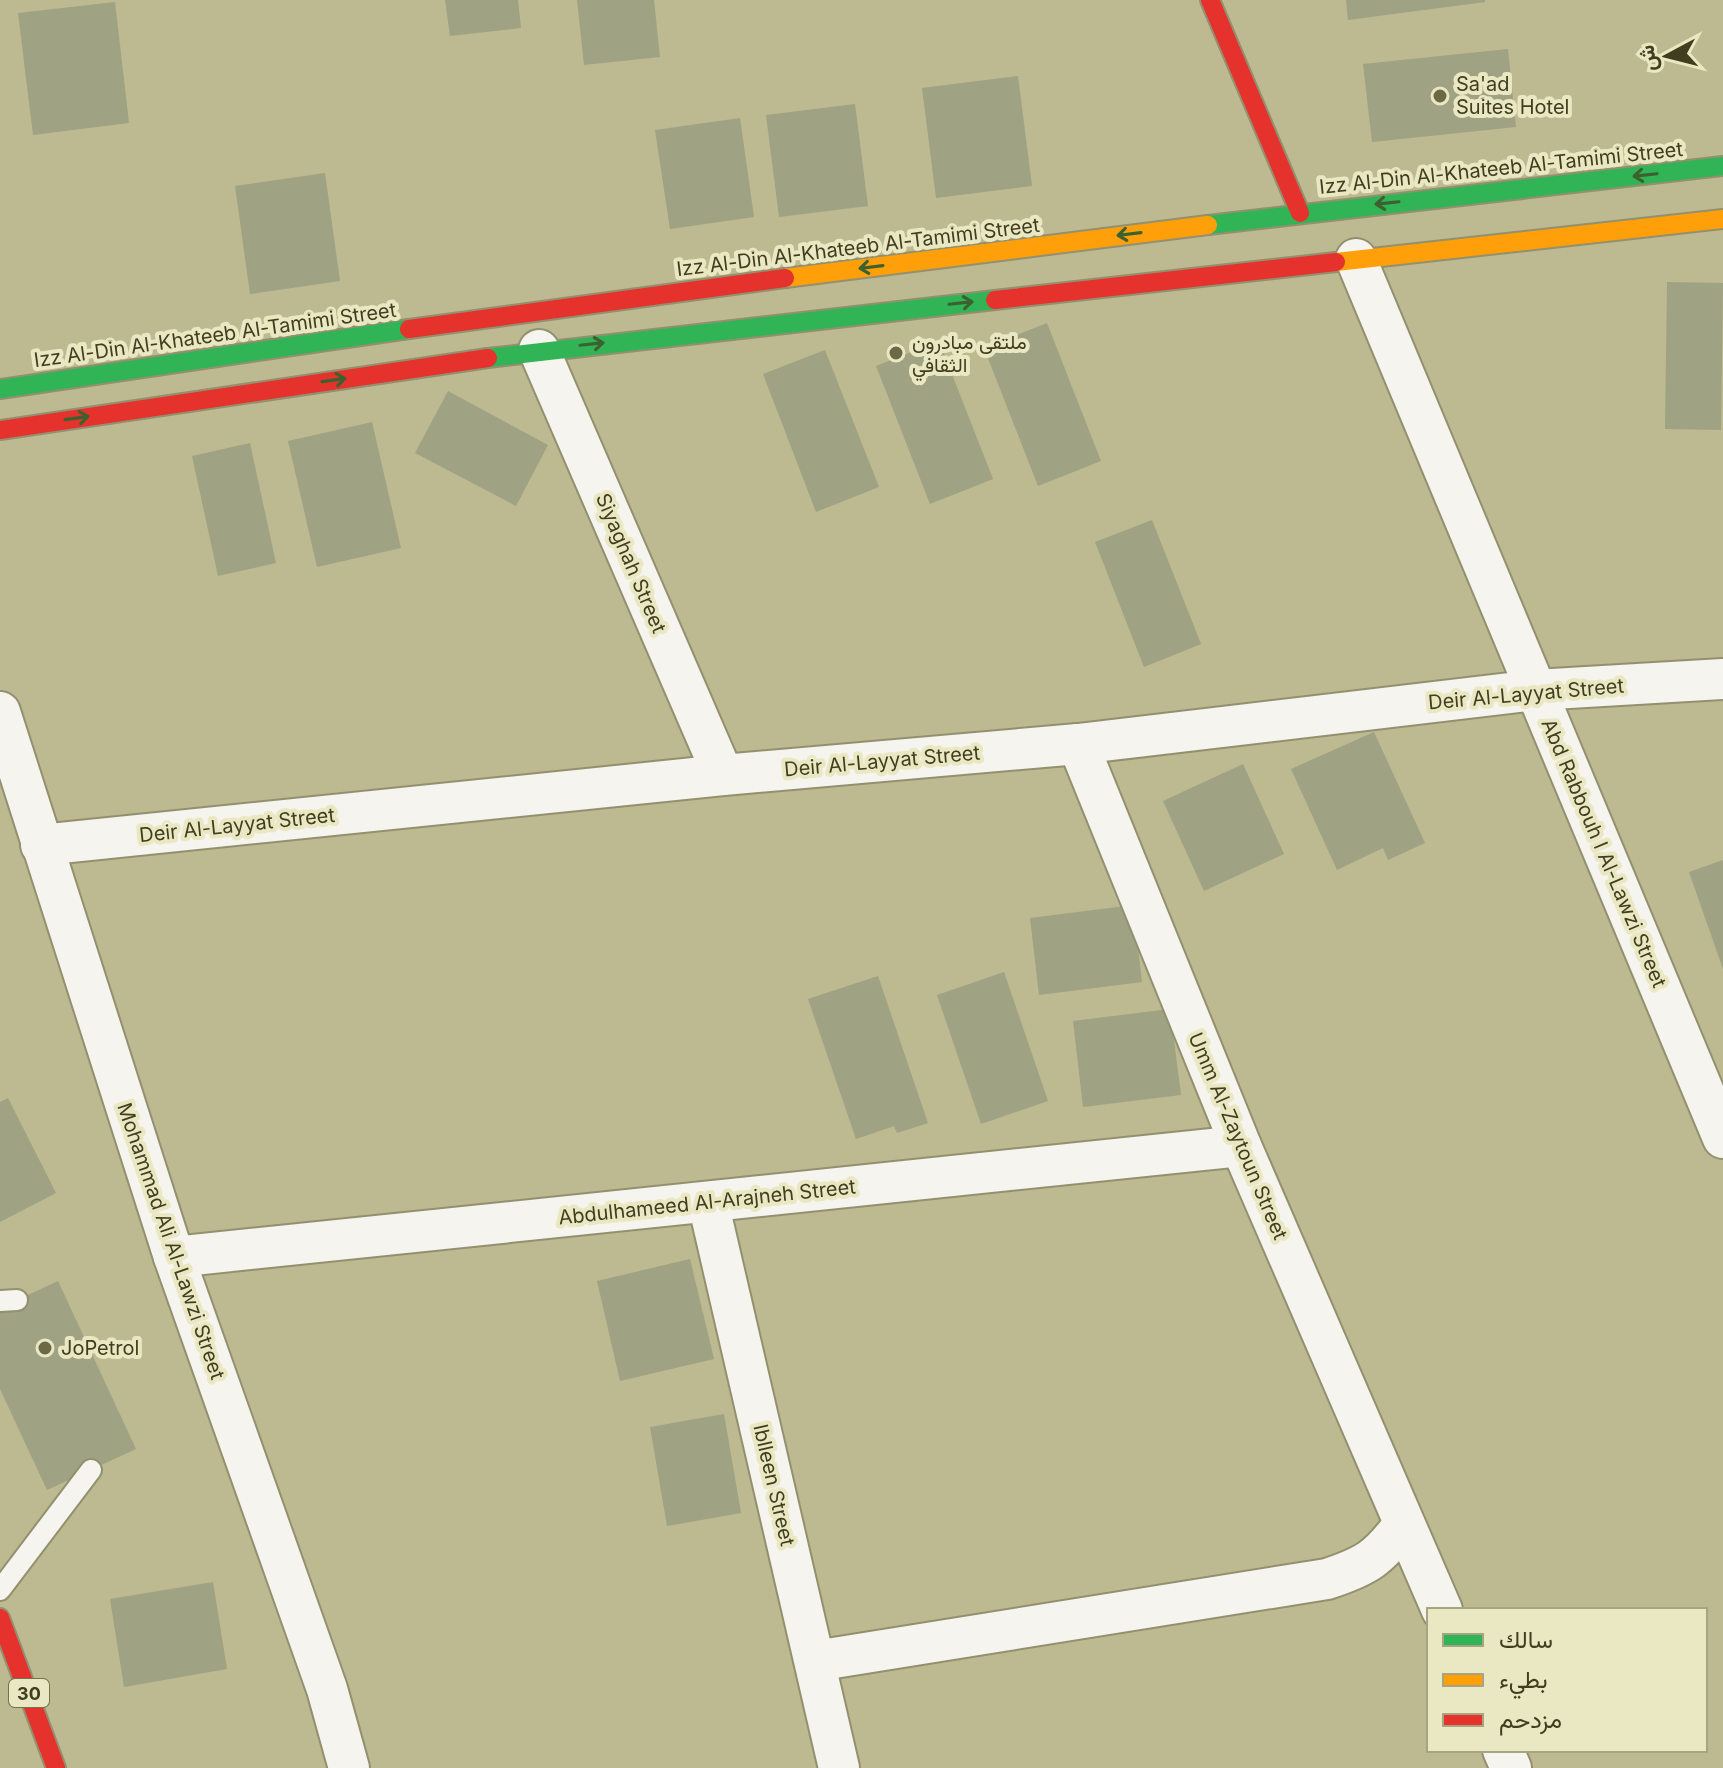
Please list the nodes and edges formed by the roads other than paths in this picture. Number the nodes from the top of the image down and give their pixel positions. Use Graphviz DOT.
graph roads {
  1 [pos="1210,0"];
  2 [pos="1723,166"];
  3 [pos="1300,213"];
  4 [pos="1723,219"];
  5 [pos="1356,259"];
  6 [pos="539,350"];
  7 [pos="0,389"];
  8 [pos="0,430"];
  9 [pos="1723,679"];
  10 [pos="1535,690"];
  11 [pos="0,712"];
  12 [pos="1078,744"];
  13 [pos="723,775"];
  14 [pos="41,845"];
  15 [pos="1723,1138"];
  16 [pos="1241,1146"];
  17 [pos="708,1202"];
  18 [pos="174,1257"];
  19 [pos="91,1470"];
  20 [pos="1404,1524"];
  21 [pos="0,1590"];
  22 [pos="1441,1608"];
  23 [pos="0,1618"];
  24 [pos="815,1661"];
  25 [pos="56,1768"];
  26 [pos="349,1768"];
  27 [pos="839,1768"];
  1 -- 3 [label="street"];
  2 -- 3 [label="street, Izz Al-Din Al-Khateeb Al-Tamimi Street, one-way"];
  3 -- 7 [label="street, Izz Al-Din Al-Khateeb Al-Tamimi Street, one-way"];
  4 -- 5 [label="street"];
  6 -- 5 [label="street, one-way"];
  5 -- 10 [label="street, Abd Rabbouh I Al-Lawzi Street"];
  8 -- 6 [label="street, one-way"];
  6 -- 13 [label="street, Siyaghah Street"];
  9 -- 10 [label="street, Deir Al-Layyat Street"];
  10 -- 12 [label="street, Deir Al-Layyat Street"];
  10 -- 15 [label="street, Abd Rabbouh I Al-Lawzi Street"];
  11 -- 14 [label="street, Mohammad Ali Al-Lawzi Street"];
  12 -- 13 [label="street, Deir Al-Layyat Street"];
  12 -- 16 [label="street, Umm Al-Zaytoun Street"];
  13 -- 14 [label="street, Deir Al-Layyat Street"];
  14 -- 18 [label="street, Mohammad Ali Al-Lawzi Street"];
  16 -- 17 [label="street, Abdulhameed Al-Arajneh Street"];
  16 -- 20 [label="street, Umm Al-Zaytoun Street"];
  17 -- 18 [label="street, Abdulhameed Al-Arajneh Street"];
  17 -- 24 [label="street, Iblleen Street"];
  18 -- 26 [label="street, Mohammad Ali Al-Lawzi Street"];
  19 -- 21 [label="lane"];
  20 -- 22 [label="street, Umm Al-Zaytoun Street"];
  20 -- 24 [label="street"];
  23 -- 25 [label="street, 30"];
  24 -- 27 [label="street, Iblleen Street"];
}
